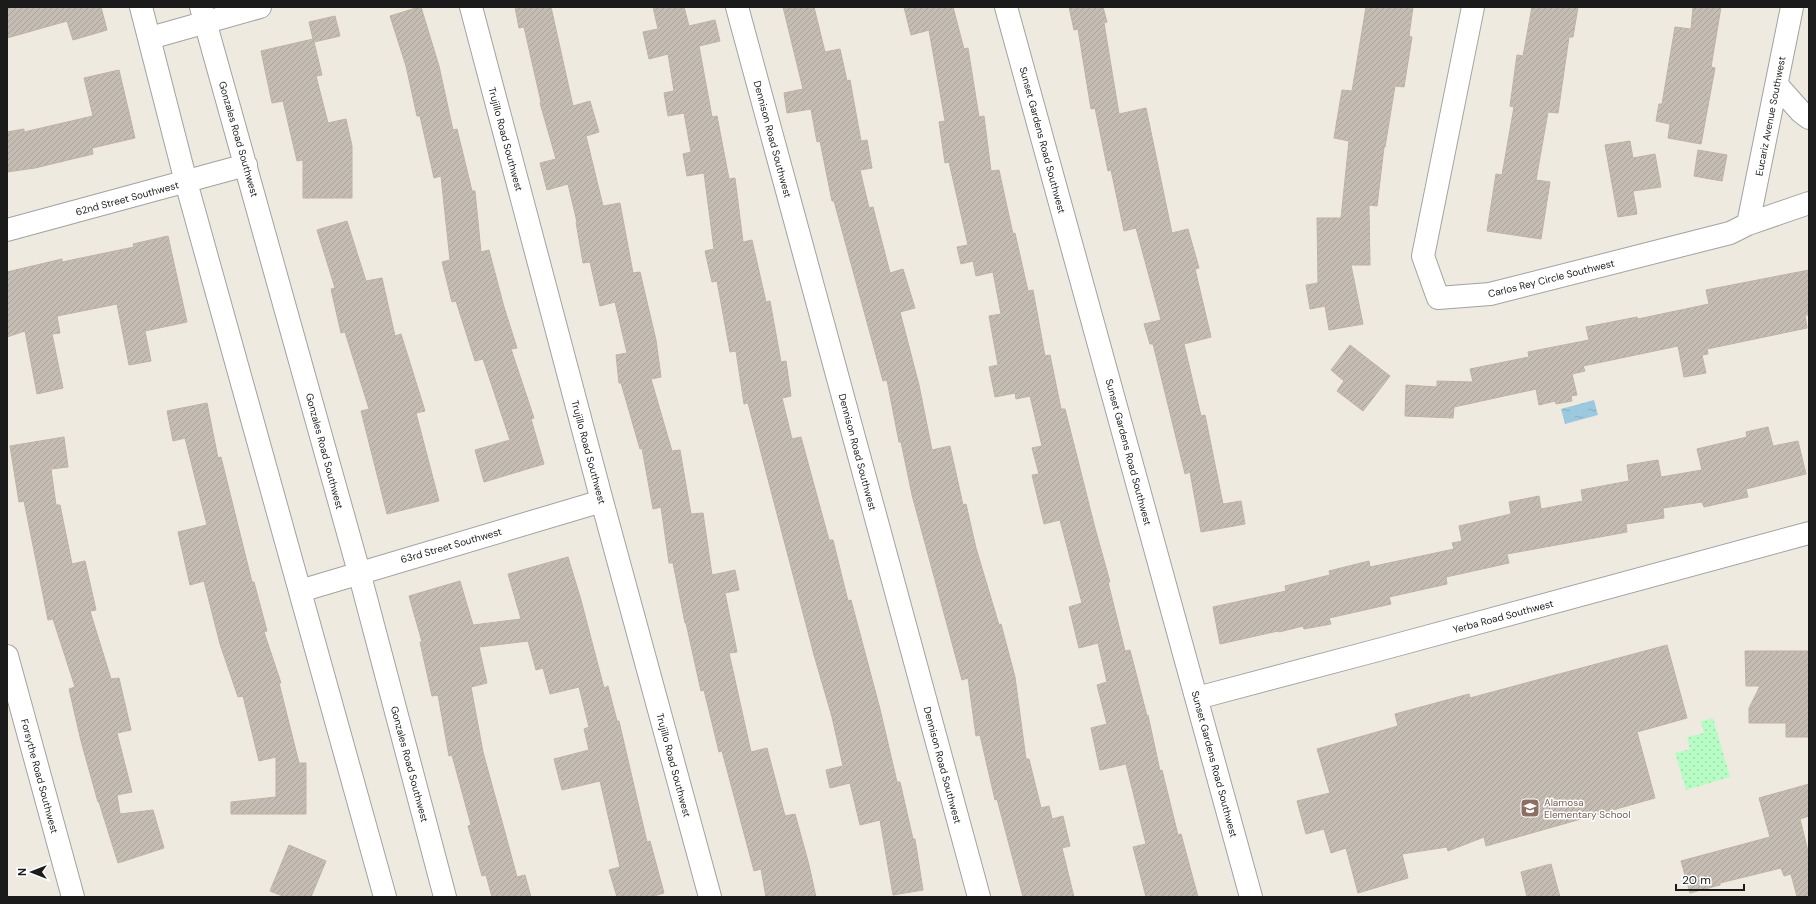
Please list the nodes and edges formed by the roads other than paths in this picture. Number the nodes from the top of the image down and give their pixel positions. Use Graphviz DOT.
graph roads {
  1 [pos="141,7"];
  2 [pos="260,7"];
  3 [pos="471,7"];
  4 [pos="737,7"];
  5 [pos="1006,7"];
  6 [pos="1473,7"];
  7 [pos="1792,7"];
  8 [pos="204,15"];
  9 [pos="150,38"];
  10 [pos="1777,85"];
  11 [pos="1809,118"];
  12 [pos="246,165"];
  13 [pos="186,182"];
  14 [pos="1809,203"];
  15 [pos="1748,224"];
  16 [pos="7,230"];
  17 [pos="602,501"];
  18 [pos="1809,532"];
  19 [pos="359,572"];
  20 [pos="300,590"];
  21 [pos="7,656"];
  22 [pos="1197,698"];
  23 [pos="73,897"];
  24 [pos="385,897"];
  25 [pos="445,897"];
  26 [pos="710,897"];
  27 [pos="979,897"];
  28 [pos="1251,897"];
  1 -- 9 [label="street"];
  2 -- 8 [label="street"];
  3 -- 17 [label="street, Trujillo Road Southwest"];
  4 -- 27 [label="street, Dennison Road Southwest"];
  5 -- 22 [label="street, Sunset Gardens Road Southwest"];
  6 -- 15 [label="street, Carlos Rey Circle Southwest"];
  7 -- 10 [label="street, Eucariz Avenue Southwest"];
  8 -- 9 [label="street"];
  8 -- 12 [label="street, Gonzales Road Southwest"];
  9 -- 13 [label="street"];
  10 -- 11 [label="street"];
  10 -- 15 [label="street, Eucariz Avenue Southwest"];
  12 -- 13 [label="street, 62nd Street Southwest"];
  12 -- 19 [label="street, Gonzales Road Southwest"];
  13 -- 16 [label="street, 62nd Street Southwest"];
  13 -- 20 [label="street"];
  14 -- 15 [label="street, Carlos Rey Circle Southwest"];
  17 -- 19 [label="street, 63rd Street Southwest"];
  17 -- 26 [label="street, Trujillo Road Southwest"];
  18 -- 22 [label="street, Yerba Road Southwest"];
  19 -- 20 [label="street, 63rd Street Southwest"];
  19 -- 25 [label="street, Gonzales Road Southwest"];
  20 -- 24 [label="street"];
  21 -- 23 [label="street, Forsythe Road Southwest"];
  22 -- 28 [label="street, Sunset Gardens Road Southwest"];
}
